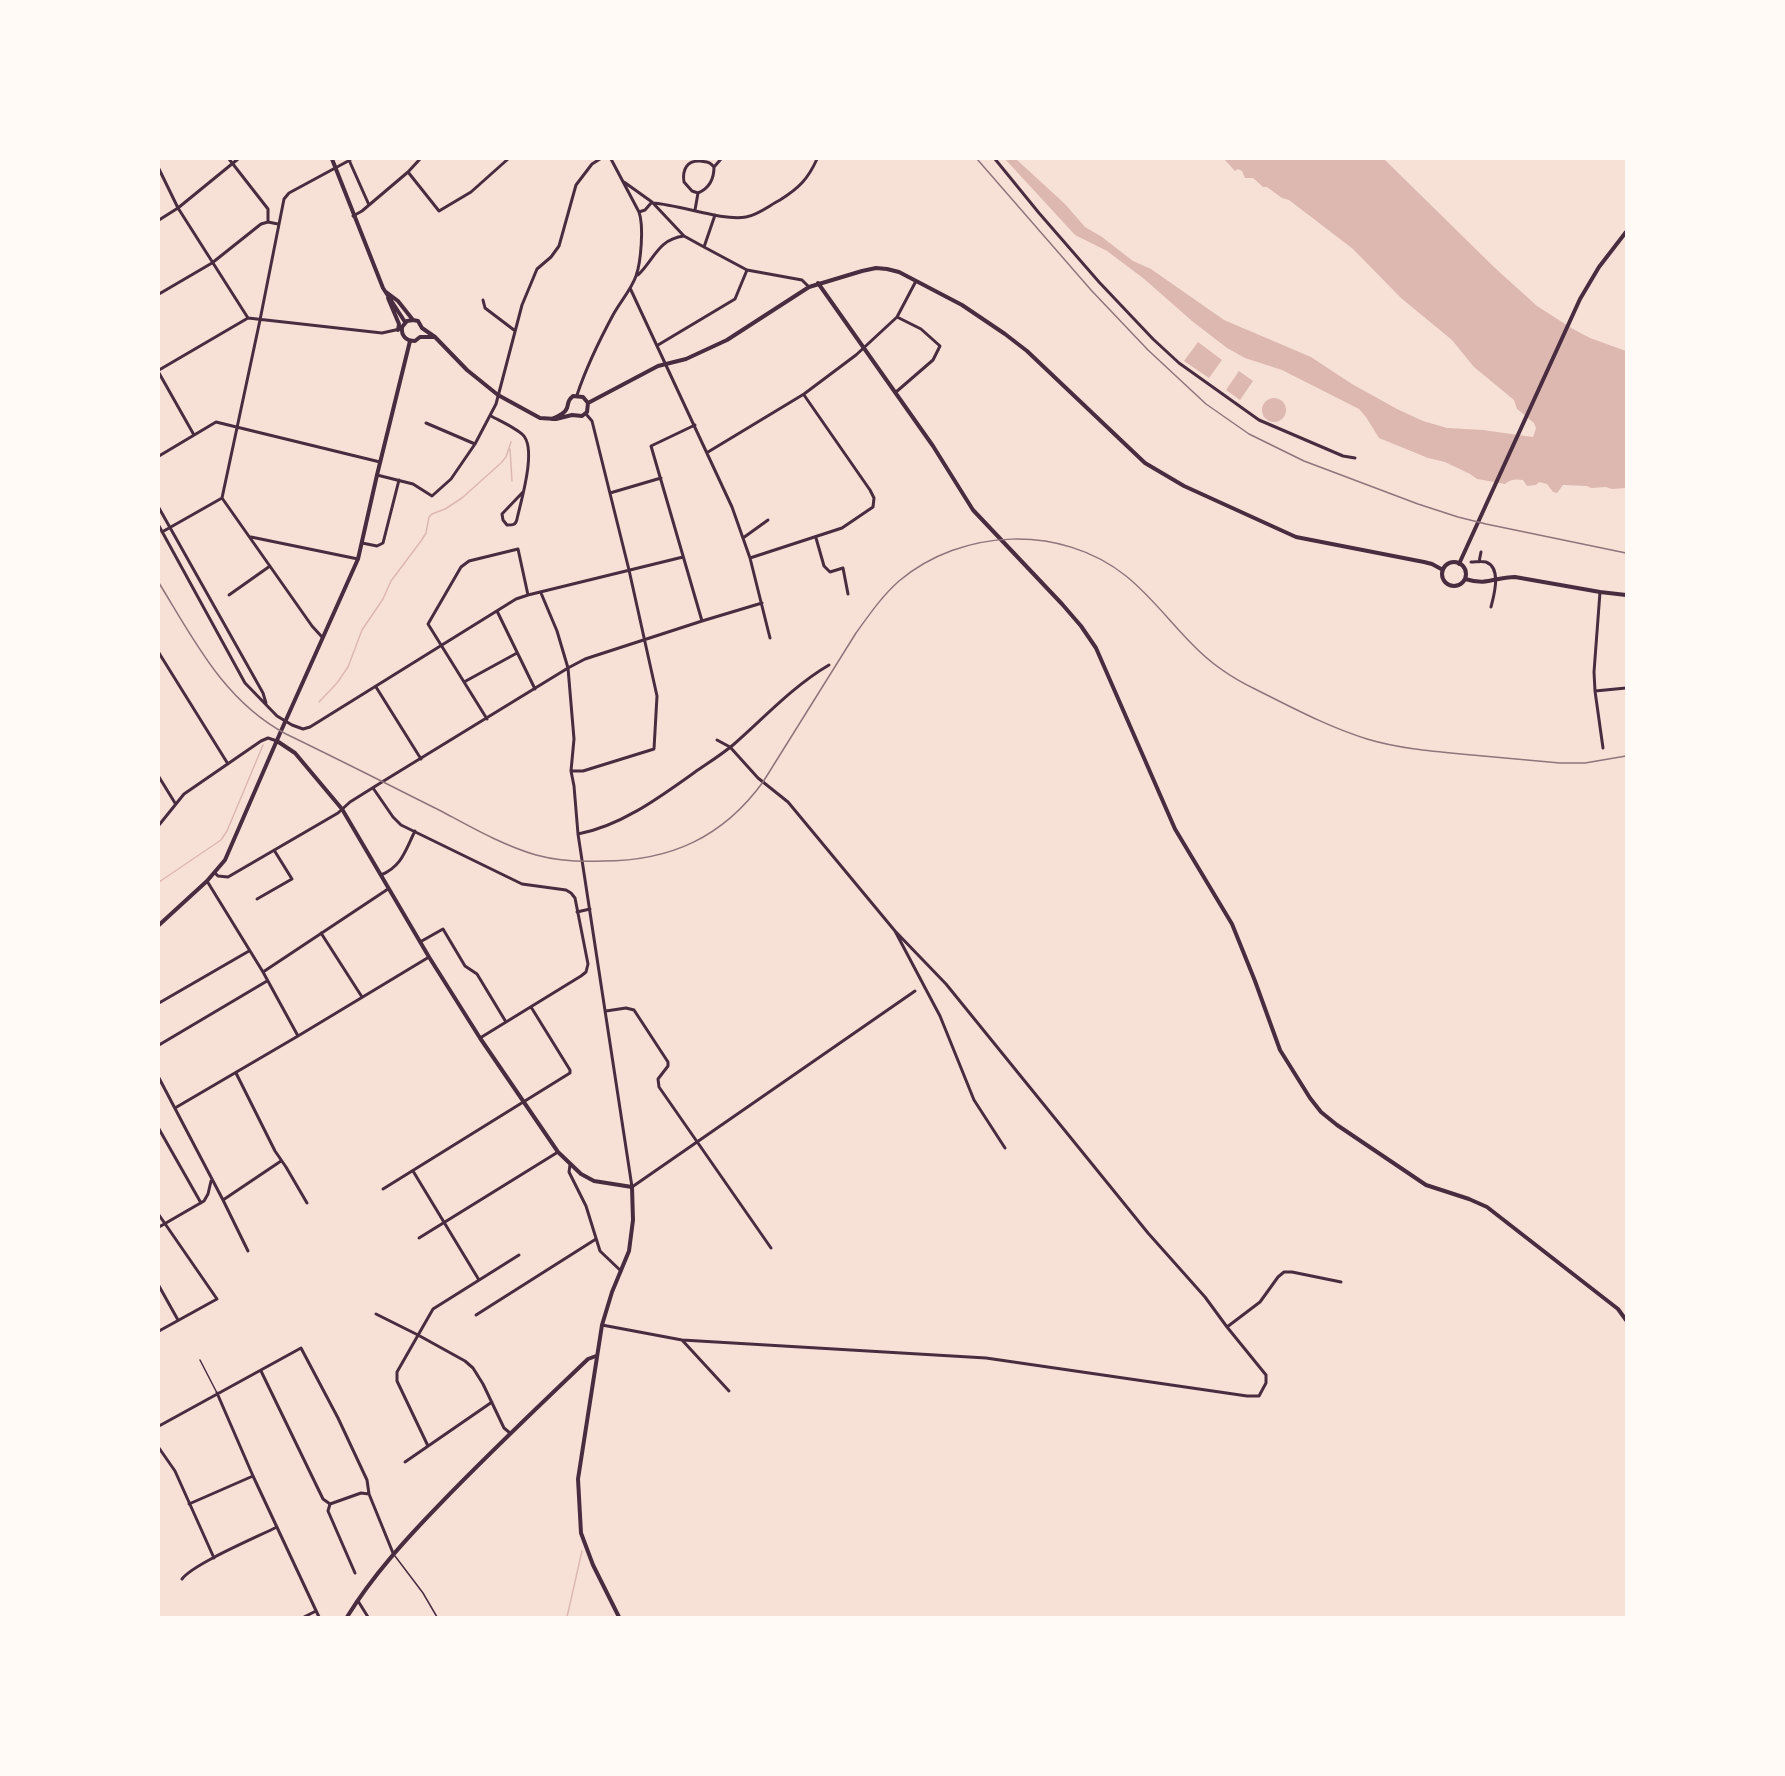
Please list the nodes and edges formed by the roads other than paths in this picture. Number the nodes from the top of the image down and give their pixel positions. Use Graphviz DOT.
graph roads {
  1 [pos="229,159"];
  2 [pos="238,159"];
  3 [pos="332,159"];
  4 [pos="420,159"];
  5 [pos="508,159"];
  6 [pos="600,159"];
  7 [pos="611,159"];
  8 [pos="721,159"];
  9 [pos="817,159"];
  10 [pos="995,159"];
  11 [pos="349,160"];
  12 [pos="232,164"];
  13 [pos="714,166"];
  14 [pos="335,168"];
  15 [pos="159,169"];
  16 [pos="408,172"];
  17 [pos="623,180"];
  18 [pos="698,193"];
  19 [pos="651,202"];
  20 [pos="369,205"];
  21 [pos="178,208"];
  22 [pos="695,210"];
  23 [pos="639,212"];
  24 [pos="716,215"];
  25 [pos="353,216"];
  26 [pos="159,220"];
  27 [pos="268,222"];
  28 [pos="278,224"];
  29 [pos="1626,232"];
  30 [pos="684,236"];
  31 [pos="704,247"];
  32 [pos="212,263"];
  33 [pos="747,270"];
  34 [pos="636,276"];
  35 [pos="916,281"];
  36 [pos="818,283"];
  37 [pos="809,287"];
  38 [pos="630,288"];
  39 [pos="386,292"];
  40 [pos="159,294"];
  41 [pos="483,300"];
  42 [pos="897,317"];
  43 [pos="248,318"];
  44 [pos="260,320"];
  45 [pos="413,320"];
  46 [pos="405,322"];
  47 [pos="423,328"];
  48 [pos="400,329"];
  49 [pos="514,330"];
  50 [pos="420,337"];
  51 [pos="435,338"];
  52 [pos="410,341"];
  53 [pos="657,345"];
  54 [pos="864,348"];
  55 [pos="666,364"];
  56 [pos="159,372"];
  57 [pos="896,392"];
  58 [pos="804,394"];
  59 [pos="498,395"];
  60 [pos="577,395"];
  61 [pos="588,403"];
  62 [pos="567,409"];
  63 [pos="586,414"];
  64 [pos="490,415"];
  65 [pos="572,416"];
  66 [pos="550,419"];
  67 [pos="426,423"];
  68 [pos="695,425"];
  69 [pos="238,428"];
  70 [pos="194,435"];
  71 [pos="475,444"];
  72 [pos="708,452"];
  73 [pos="159,456"];
  74 [pos="1355,458"];
  75 [pos="380,462"];
  76 [pos="377,476"];
  77 [pos="660,478"];
  78 [pos="399,480"];
  79 [pos="523,492"];
  80 [pos="610,493"];
  81 [pos="222,498"];
  82 [pos="159,508"];
  83 [pos="768,519"];
  84 [pos="159,526"];
  85 [pos="170,527"];
  86 [pos="162,532"];
  87 [pos="250,536"];
  88 [pos="743,538"];
  89 [pos="816,538"];
  90 [pos="362,543"];
  91 [pos="1481,552"];
  92 [pos="683,557"];
  93 [pos="750,558"];
  94 [pos="358,559"];
  95 [pos="1471,562"];
  96 [pos="1479,562"];
  97 [pos="1459,564"];
  98 [pos="270,566"];
  99 [pos="628,570"];
  100 [pos="1443,570"];
  101 [pos="1465,579"];
  102 [pos="1495,580"];
  103 [pos="1600,592"];
  104 [pos="541,593"];
  105 [pos="848,594"];
  106 [pos="229,595"];
  107 [pos="528,595"];
  108 [pos="1626,595"];
  109 [pos="762,603"];
  110 [pos="1491,607"];
  111 [pos="497,611"];
  112 [pos="702,621"];
  113 [pos="322,637"];
  114 [pos="770,638"];
  115 [pos="644,639"];
  116 [pos="441,646"];
  117 [pos="159,653"];
  118 [pos="518,653"];
  119 [pos="829,665"];
  120 [pos="568,668"];
  121 [pos="464,682"];
  122 [pos="376,687"];
  123 [pos="1626,688"];
  124 [pos="535,689"];
  125 [pos="1595,691"];
  126 [pos="266,705"];
  127 [pos="487,719"];
  128 [pos="285,721"];
  129 [pos="717,740"];
  130 [pos="277,741"];
  131 [pos="730,747"];
  132 [pos="1603,748"];
  133 [pos="421,759"];
  134 [pos="228,764"];
  135 [pos="571,771"];
  136 [pos="159,777"];
  137 [pos="373,788"];
  138 [pos="175,803"];
  139 [pos="342,809"];
  140 [pos="159,825"];
  141 [pos="415,831"];
  142 [pos="578,834"];
  143 [pos="274,850"];
  144 [pos="215,873"];
  145 [pos="381,875"];
  146 [pos="207,881"];
  147 [pos="388,889"];
  148 [pos="257,899"];
  149 [pos="590,909"];
  150 [pos="577,912"];
  151 [pos="159,925"];
  152 [pos="895,931"];
  153 [pos="321,933"];
  154 [pos="420,942"];
  155 [pos="249,951"];
  156 [pos="429,957"];
  157 [pos="263,972"];
  158 [pos="267,981"];
  159 [pos="915,991"];
  160 [pos="362,997"];
  161 [pos="159,1003"];
  162 [pos="531,1007"];
  163 [pos="606,1011"];
  164 [pos="506,1022"];
  165 [pos="298,1036"];
  166 [pos="480,1038"];
  167 [pos="159,1045"];
  168 [pos="236,1073"];
  169 [pos="159,1078"];
  170 [pos="524,1103"];
  171 [pos="175,1108"];
  172 [pos="159,1129"];
  173 [pos="697,1142"];
  174 [pos="1005,1148"];
  175 [pos="558,1152"];
  176 [pos="281,1161"];
  177 [pos="570,1165"];
  178 [pos="413,1171"];
  179 [pos="212,1179"];
  180 [pos="632,1187"];
  181 [pos="383,1190"];
  182 [pos="223,1200"];
  183 [pos="201,1203"];
  184 [pos="307,1203"];
  185 [pos="159,1215"];
  186 [pos="445,1222"];
  187 [pos="165,1223"];
  188 [pos="159,1227"];
  189 [pos="419,1238"];
  190 [pos="596,1239"];
  191 [pos="771,1248"];
  192 [pos="248,1251"];
  193 [pos="519,1255"];
  194 [pos="621,1271"];
  195 [pos="479,1280"];
  196 [pos="1341,1282"];
  197 [pos="159,1286"];
  198 [pos="376,1314"];
  199 [pos="476,1315"];
  200 [pos="1625,1318"];
  201 [pos="178,1320"];
  202 [pos="602,1325"];
  203 [pos="1227,1328"];
  204 [pos="159,1331"];
  205 [pos="418,1335"];
  206 [pos="682,1340"];
  207 [pos="597,1355"];
  208 [pos="200,1360"];
  209 [pos="261,1370"];
  210 [pos="729,1391"];
  211 [pos="217,1393"];
  212 [pos="492,1402"];
  213 [pos="159,1426"];
  214 [pos="510,1433"];
  215 [pos="428,1446"];
  216 [pos="159,1448"];
  217 [pos="405,1462"];
  218 [pos="253,1476"];
  219 [pos="369,1494"];
  220 [pos="189,1504"];
  221 [pos="330,1504"];
  222 [pos="277,1527"];
  223 [pos="393,1554"];
  224 [pos="214,1558"];
  225 [pos="355,1573"];
  226 [pos="182,1579"];
  227 [pos="357,1600"];
  228 [pos="316,1611"];
  229 [pos="304,1617"];
  230 [pos="319,1617"];
  231 [pos="347,1617"];
  232 [pos="368,1617"];
  233 [pos="437,1617"];
  234 [pos="619,1617"];
  1 -- 12 [label="street"];
  2 -- 12 [label="street"];
  3 -- 14 [label="street"];
  4 -- 16 [label="street"];
  5 -- 16 [label="street"];
  6 -- 49 [label="street"];
  7 -- 17 [label="street"];
  8 -- 13 [label="street"];
  9 -- 24 [label="street"];
  10 -- 74 [label="street"];
  11 -- 14 [label="street"];
  11 -- 20 [label="street"];
  12 -- 21 [label="street"];
  12 -- 27 [label="street"];
  13 -- 18 [label="street"];
  13 -- 18 [label="street"];
  14 -- 25 [label="street"];
  14 -- 28 [label="street"];
  15 -- 21 [label="street"];
  16 -- 20 [label="street"];
  17 -- 19 [label="street"];
  17 -- 23 [label="street"];
  18 -- 22 [label="street"];
  19 -- 22 [label="street"];
  19 -- 23 [label="street"];
  19 -- 30 [label="street"];
  20 -- 25 [label="street"];
  21 -- 26 [label="street"];
  21 -- 32 [label="street"];
  22 -- 24 [label="street"];
  23 -- 34 [label="street"];
  24 -- 31 [label="street"];
  25 -- 39 [label="street"];
  27 -- 28 [label="street"];
  27 -- 32 [label="street"];
  28 -- 44 [label="street"];
  29 -- 97 [label="street"];
  30 -- 31 [label="street"];
  30 -- 34 [label="street"];
  31 -- 33 [label="street"];
  32 -- 40 [label="street"];
  32 -- 43 [label="street"];
  33 -- 37 [label="street"];
  33 -- 53 [label="street"];
  34 -- 38 [label="street"];
  35 -- 36 [label="street"];
  35 -- 42 [label="street"];
  35 -- 100 [label="street"];
  36 -- 37 [label="street"];
  36 -- 54 [label="street"];
  37 -- 55 [label="street"];
  38 -- 53 [label="street"];
  38 -- 60 [label="street"];
  39 -- 45 [label="street"];
  39 -- 46 [label="street"];
  39 -- 48 [label="street"];
  41 -- 49 [label="street"];
  42 -- 54 [label="street"];
  42 -- 57 [label="street"];
  43 -- 44 [label="street"];
  43 -- 56 [label="street"];
  44 -- 48 [label="street"];
  44 -- 69 [label="street"];
  45 -- 46 [label="street"];
  45 -- 47 [label="street"];
  46 -- 48 [label="street"];
  47 -- 50 [label="street"];
  47 -- 51 [label="street"];
  48 -- 52 [label="street"];
  49 -- 59 [label="street"];
  50 -- 51 [label="street"];
  50 -- 52 [label="street"];
  51 -- 59 [label="street"];
  52 -- 75 [label="street"];
  53 -- 55 [label="street"];
  54 -- 57 [label="street"];
  54 -- 58 [label="street"];
  55 -- 61 [label="street"];
  55 -- 68 [label="street"];
  56 -- 70 [label="street"];
  57 -- 200 [label="street"];
  58 -- 72 [label="street"];
  58 -- 89 [label="street"];
  59 -- 64 [label="street"];
  59 -- 66 [label="street"];
  60 -- 61 [label="street"];
  60 -- 62 [label="street"];
  61 -- 63 [label="street"];
  62 -- 65 [label="street"];
  62 -- 66 [label="street"];
  63 -- 65 [label="street"];
  63 -- 80 [label="street"];
  64 -- 71 [label="street"];
  64 -- 79 [label="street"];
  65 -- 66 [label="street"];
  67 -- 71 [label="street"];
  68 -- 72 [label="street"];
  68 -- 77 [label="street"];
  69 -- 70 [label="street"];
  69 -- 75 [label="street"];
  69 -- 81 [label="street"];
  70 -- 73 [label="street"];
  71 -- 78 [label="street"];
  72 -- 88 [label="street"];
  75 -- 76 [label="street"];
  76 -- 78 [label="street"];
  76 -- 90 [label="street"];
  77 -- 80 [label="street"];
  77 -- 92 [label="street"];
  78 -- 90 [label="street"];
  79 -- 79 [label="street"];
  80 -- 99 [label="street"];
  81 -- 85 [label="street"];
  81 -- 87 [label="street"];
  82 -- 85 [label="street"];
  83 -- 88 [label="street"];
  84 -- 86 [label="street"];
  85 -- 86 [label="street"];
  85 -- 126 [label="street"];
  86 -- 126 [label="street"];
  87 -- 94 [label="street"];
  87 -- 98 [label="street"];
  88 -- 93 [label="street"];
  89 -- 93 [label="street"];
  89 -- 105 [label="street"];
  90 -- 94 [label="street"];
  91 -- 96 [label="street"];
  92 -- 99 [label="street"];
  92 -- 112 [label="street"];
  93 -- 109 [label="street"];
  94 -- 113 [label="street"];
  95 -- 96 [label="street"];
  96 -- 102 [label="street"];
  97 -- 100 [label="street"];
  97 -- 101 [label="street"];
  98 -- 106 [label="street"];
  98 -- 113 [label="street"];
  99 -- 104 [label="street"];
  99 -- 115 [label="street"];
  100 -- 101 [label="street"];
  101 -- 102 [label="street"];
  102 -- 103 [label="street"];
  102 -- 110 [label="street"];
  103 -- 108 [label="street"];
  103 -- 125 [label="street"];
  104 -- 107 [label="street"];
  104 -- 120 [label="street"];
  107 -- 111 [label="street"];
  107 -- 116 [label="street"];
  109 -- 112 [label="street"];
  109 -- 114 [label="street"];
  111 -- 116 [label="street"];
  111 -- 118 [label="street"];
  112 -- 115 [label="street"];
  113 -- 128 [label="street"];
  115 -- 120 [label="street"];
  115 -- 135 [label="street"];
  116 -- 121 [label="street"];
  116 -- 122 [label="street"];
  117 -- 134 [label="street"];
  118 -- 121 [label="street"];
  118 -- 124 [label="street"];
  119 -- 131 [label="street"];
  120 -- 124 [label="street"];
  120 -- 135 [label="street"];
  121 -- 127 [label="street"];
  122 -- 128 [label="street"];
  122 -- 133 [label="street"];
  123 -- 125 [label="street"];
  124 -- 127 [label="street"];
  125 -- 132 [label="street"];
  126 -- 128 [label="street"];
  127 -- 133 [label="street"];
  128 -- 130 [label="street"];
  129 -- 131 [label="street"];
  130 -- 134 [label="street"];
  130 -- 139 [label="street"];
  130 -- 144 [label="street"];
  131 -- 142 [label="street"];
  131 -- 152 [label="street"];
  133 -- 137 [label="street"];
  134 -- 138 [label="street"];
  135 -- 142 [label="street"];
  136 -- 138 [label="street"];
  137 -- 139 [label="street"];
  137 -- 141 [label="street"];
  138 -- 140 [label="street"];
  139 -- 143 [label="street"];
  139 -- 145 [label="street"];
  141 -- 145 [label="street"];
  141 -- 150 [label="street"];
  142 -- 149 [label="street"];
  143 -- 144 [label="street"];
  143 -- 148 [label="street"];
  144 -- 146 [label="street"];
  145 -- 147 [label="street"];
  146 -- 151 [label="street"];
  146 -- 155 [label="street"];
  147 -- 153 [label="street"];
  147 -- 154 [label="street"];
  149 -- 150 [label="street"];
  149 -- 163 [label="street"];
  150 -- 162 [label="street"];
  152 -- 174 [label="street"];
  152 -- 203 [label="street"];
  153 -- 157 [label="street"];
  153 -- 160 [label="street"];
  154 -- 156 [label="street"];
  154 -- 164 [label="street"];
  155 -- 157 [label="street"];
  155 -- 161 [label="street"];
  156 -- 160 [label="street"];
  156 -- 166 [label="street"];
  157 -- 158 [label="street"];
  158 -- 165 [label="street"];
  158 -- 167 [label="street"];
  159 -- 173 [label="street"];
  160 -- 165 [label="street"];
  162 -- 164 [label="street"];
  162 -- 170 [label="street"];
  163 -- 173 [label="street"];
  163 -- 180 [label="street"];
  164 -- 166 [label="street"];
  165 -- 168 [label="street"];
  166 -- 170 [label="street"];
  168 -- 171 [label="street"];
  168 -- 176 [label="street"];
  169 -- 171 [label="street"];
  170 -- 175 [label="street"];
  170 -- 178 [label="street"];
  171 -- 179 [label="street"];
  172 -- 183 [label="street"];
  173 -- 180 [label="street"];
  173 -- 191 [label="street"];
  175 -- 177 [label="street"];
  175 -- 186 [label="street"];
  176 -- 182 [label="street"];
  176 -- 184 [label="street"];
  177 -- 180 [label="street"];
  177 -- 190 [label="street"];
  178 -- 181 [label="street"];
  178 -- 186 [label="street"];
  179 -- 182 [label="street"];
  179 -- 183 [label="street"];
  180 -- 194 [label="street"];
  182 -- 192 [label="street"];
  183 -- 187 [label="street"];
  185 -- 187 [label="street"];
  186 -- 189 [label="street"];
  186 -- 195 [label="street"];
  187 -- 188 [label="street"];
  187 -- 201 [label="street"];
  190 -- 194 [label="street"];
  190 -- 199 [label="street"];
  193 -- 195 [label="street"];
  194 -- 202 [label="street"];
  195 -- 205 [label="street"];
  196 -- 203 [label="street"];
  197 -- 201 [label="street"];
  198 -- 205 [label="street"];
  201 -- 204 [label="street"];
  202 -- 206 [label="street"];
  202 -- 207 [label="street"];
  203 -- 206 [label="street"];
  205 -- 212 [label="street"];
  205 -- 215 [label="street"];
  206 -- 210 [label="street"];
  207 -- 214 [label="street"];
  207 -- 234 [label="street"];
  208 -- 211 [label="lane"];
  209 -- 211 [label="street"];
  209 -- 219 [label="street"];
  209 -- 221 [label="street"];
  211 -- 213 [label="street"];
  211 -- 218 [label="street"];
  212 -- 214 [label="street"];
  212 -- 215 [label="street"];
  214 -- 223 [label="street"];
  215 -- 217 [label="street"];
  216 -- 220 [label="street"];
  218 -- 220 [label="street"];
  218 -- 222 [label="street"];
  219 -- 221 [label="street"];
  219 -- 223 [label="street"];
  220 -- 224 [label="street"];
  221 -- 225 [label="street"];
  222 -- 224 [label="street"];
  222 -- 228 [label="street"];
  223 -- 227 [label="street"];
  223 -- 233 [label="lane"];
  224 -- 226 [label="street"];
  227 -- 231 [label="street"];
  227 -- 232 [label="street"];
  228 -- 229 [label="street"];
  228 -- 230 [label="street"];
}
